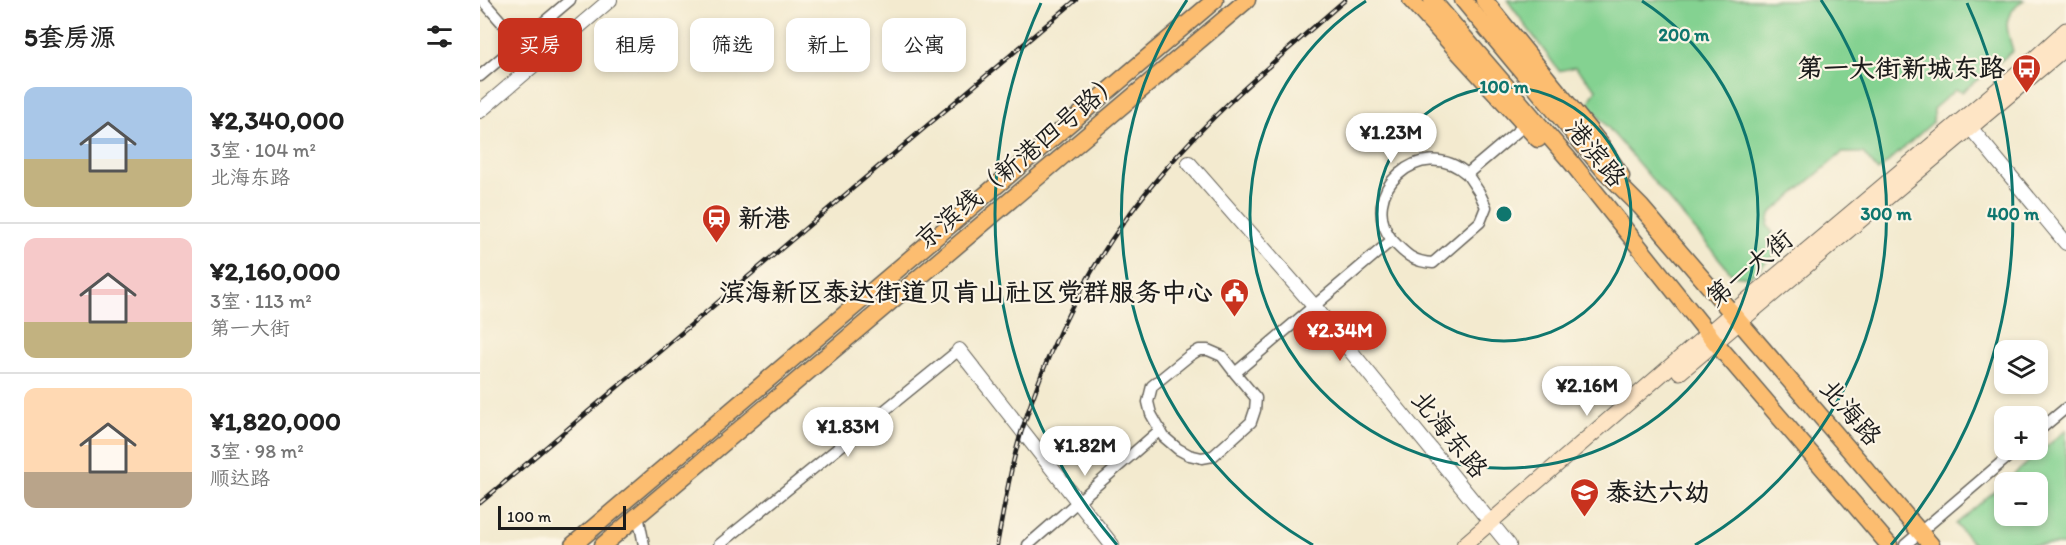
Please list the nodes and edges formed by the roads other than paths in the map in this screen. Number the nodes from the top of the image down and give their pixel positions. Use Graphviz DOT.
graph roads {
  1 [pos="482,0"];
  2 [pos="570,0"];
  3 [pos="610,0"];
  4 [pos="1215,0"];
  5 [pos="1247,0"];
  6 [pos="1411,0"];
  7 [pos="1432,0"];
  8 [pos="1463,0"];
  9 [pos="1484,0"];
  10 [pos="498,18"];
  11 [pos="2066,30"];
  12 [pos="2066,47"];
  13 [pos="480,76"];
  14 [pos="480,111"];
  15 [pos="1966,123"];
  16 [pos="1525,125"];
  17 [pos="1189,163"];
  18 [pos="1467,174"];
  19 [pos="1641,207"];
  20 [pos="1618,222"];
  21 [pos="1392,240"];
  22 [pos="2066,243"];
  23 [pos="1314,306"];
  24 [pos="1736,317"];
  25 [pos="1712,338"];
  26 [pos="957,352"];
  27 [pos="1236,373"];
  28 [pos="2066,408"];
  29 [pos="2048,423"];
  30 [pos="1162,433"];
  31 [pos="2004,460"];
  32 [pos="1078,506"];
  33 [pos="638,515"];
  34 [pos="1493,525"];
  35 [pos="1920,532"];
  36 [pos="573,545"];
  37 [pos="603,545"];
  38 [pos="644,545"];
  39 [pos="719,545"];
  40 [pos="1028,545"];
  41 [pos="1035,545"];
  42 [pos="1105,545"];
  43 [pos="1112,545"];
  44 [pos="1464,545"];
  45 [pos="1476,545"];
  46 [pos="1509,545"];
  47 [pos="1889,545"];
  48 [pos="1905,545"];
  49 [pos="1931,545"];
  1 -- 10 [label="street"];
  2 -- 13 [label="street"];
  3 -- 14 [label="street"];
  4 -- 36 [label="main road, 京滨线（新港四号路）"];
  5 -- 33 [label="main road, 京滨线（新港四号路）"];
  6 -- 16 [label="main road"];
  7 -- 20 [label="main road, 港滨路"];
  8 -- 19 [label="main road"];
  9 -- 19 [label="main road"];
  11 -- 15 [label="main road, 第一大街"];
  12 -- 15 [label="main road, 第一大街"];
  15 -- 22 [label="street"];
  15 -- 24 [label="main road, 第一大街"];
  16 -- 18 [label="street"];
  16 -- 20 [label="main road"];
  17 -- 23 [label="street, 北海东路"];
  18 -- 21 [label="street"];
  18 -- 21 [label="street"];
  19 -- 24 [label="main road, 北海路"];
  20 -- 25 [label="main road, 港滨路"];
  21 -- 23 [label="street"];
  23 -- 27 [label="street"];
  23 -- 34 [label="street, 北海东路"];
  24 -- 25 [label="main road, 第一大街"];
  24 -- 35 [label="main road, 北海路"];
  25 -- 34 [label="main road, 第一大街"];
  25 -- 47 [label="main road"];
  26 -- 32 [label="street"];
  26 -- 39 [label="street"];
  27 -- 30 [label="street"];
  27 -- 30 [label="street"];
  28 -- 29 [label="street"];
  30 -- 32 [label="street"];
  31 -- 35 [label="street"];
  32 -- 40 [label="street"];
  32 -- 41 [label="street"];
  32 -- 42 [label="street"];
  32 -- 43 [label="street"];
  33 -- 37 [label="main road, 京滨线（新港四号路）"];
  33 -- 38 [label="street"];
  34 -- 44 [label="main road, 第一大街"];
  34 -- 45 [label="main road, 第一大街"];
  34 -- 46 [label="street, 北海东路"];
  35 -- 48 [label="street"];
  35 -- 49 [label="main road, 北海路"];
}
